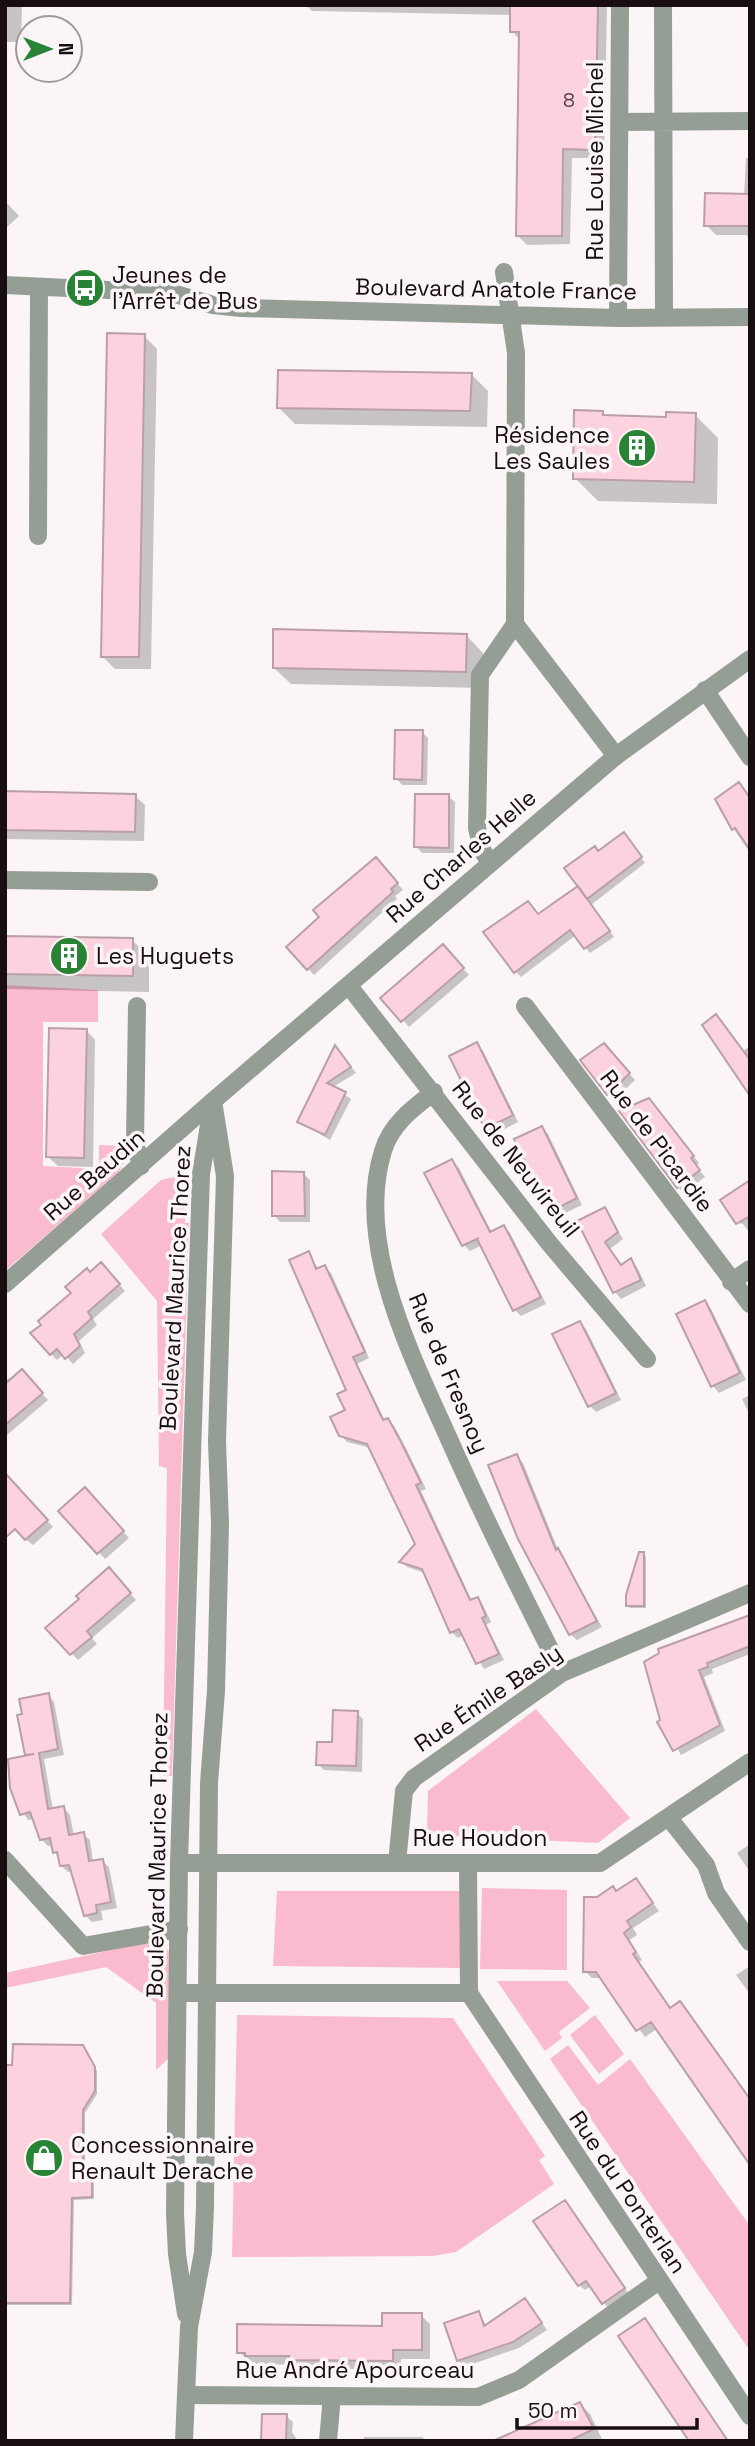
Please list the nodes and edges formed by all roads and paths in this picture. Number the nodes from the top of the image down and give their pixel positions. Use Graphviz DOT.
graph roads {
  1 [pos="620,5"];
  2 [pos="663,5"];
  3 [pos="663,121"];
  4 [pos="750,121"];
  5 [pos="620,122"];
  6 [pos="505,272"];
  7 [pos="5,285"];
  8 [pos="39,287"];
  9 [pos="513,315"];
  10 [pos="664,317"];
  11 [pos="750,317"];
  12 [pos="618,318"];
  13 [pos="38,536"];
  14 [pos="515,624"];
  15 [pos="750,659"];
  16 [pos="705,690"];
  17 [pos="616,756"];
  18 [pos="750,757"];
  19 [pos="490,863"];
  20 [pos="5,880"];
  21 [pos="149,882"];
  22 [pos="349,986"];
  23 [pos="137,1006"];
  24 [pos="525,1006"];
  25 [pos="434,1092"];
  26 [pos="213,1101"];
  27 [pos="141,1166"];
  28 [pos="750,1269"];
  29 [pos="731,1282"];
  30 [pos="5,1284"];
  31 [pos="750,1304"];
  32 [pos="647,1359"];
  33 [pos="750,1592"];
  34 [pos="562,1673"];
  35 [pos="750,1762"];
  36 [pos="669,1818"];
  37 [pos="5,1860"];
  38 [pos="179,1863"];
  39 [pos="208,1863"];
  40 [pos="397,1863"];
  41 [pos="468,1863"];
  42 [pos="179,1929"];
  43 [pos="750,1942"];
  44 [pos="178,1993"];
  45 [pos="207,1993"];
  46 [pos="469,1993"];
  47 [pos="659,2281"];
  48 [pos="189,2328"];
  49 [pos="186,2395"];
  50 [pos="332,2396"];
  51 [pos="750,2416"];
  52 [pos="184,2441"];
  53 [pos="328,2441"];
  1 -- 5 [label="street, Rue Louise Michel"];
  2 -- 3 [label="street"];
  3 -- 4 [label="street"];
  3 -- 5 [label="street"];
  3 -- 10 [label="street"];
  5 -- 12 [label="street, Rue Louise Michel"];
  6 -- 9 [label="street"];
  7 -- 8 [label="street, Boulevard Anatole France"];
  8 -- 9 [label="street, Boulevard Anatole France"];
  8 -- 13 [label="street"];
  9 -- 12 [label="street, Boulevard Anatole France"];
  9 -- 14 [label="street"];
  10 -- 11 [label="street, Boulevard Anatole France"];
  10 -- 12 [label="street, Boulevard Anatole France"];
  14 -- 17 [label="street"];
  14 -- 19 [label="street"];
  15 -- 16 [label="street, Rue Charles Helle"];
  16 -- 17 [label="street, Rue Charles Helle"];
  16 -- 18 [label="street"];
  17 -- 19 [label="street, Rue Charles Helle"];
  19 -- 22 [label="street, Rue Charles Helle"];
  20 -- 21 [label="street"];
  22 -- 25 [label="street, Rue de Neuvireuil"];
  22 -- 26 [label="street, Rue Charles Helle"];
  23 -- 27 [label="street"];
  24 -- 29 [label="street, Rue de Picardie"];
  25 -- 32 [label="street, Rue de Neuvireuil"];
  25 -- 34 [label="street, Rue de Fresnoy"];
  26 -- 27 [label="street, Rue Baudin"];
  26 -- 38 [label="street, Boulevard Maurice Thorez"];
  26 -- 39 [label="street, Boulevard Maurice Thorez"];
  27 -- 30 [label="street, Rue Baudin"];
  28 -- 29 [label="street"];
  29 -- 31 [label="street, Rue de Picardie"];
  33 -- 34 [label="street, Rue Émile Basly"];
  34 -- 40 [label="street, Rue Émile Basly"];
  35 -- 36 [label="street, Rue Houdon"];
  36 -- 41 [label="street, Rue Houdon"];
  36 -- 43 [label="street"];
  37 -- 42 [label="street"];
  38 -- 39 [label="street, Rue Houdon"];
  38 -- 42 [label="street, Boulevard Maurice Thorez"];
  39 -- 40 [label="street, Rue Houdon"];
  39 -- 45 [label="street, Boulevard Maurice Thorez"];
  40 -- 41 [label="street, Rue Houdon"];
  41 -- 46 [label="street"];
  42 -- 44 [label="street, Boulevard Maurice Thorez"];
  44 -- 45 [label="street"];
  44 -- 48 [label="street, Boulevard Maurice Thorez"];
  45 -- 46 [label="street"];
  45 -- 48 [label="street, Boulevard Maurice Thorez"];
  46 -- 47 [label="street, Rue du Ponterlan"];
  47 -- 50 [label="street, Rue André Apourceau"];
  47 -- 51 [label="street, Rue du Ponterlan"];
  48 -- 49 [label="street, Boulevard Maurice Thorez"];
  49 -- 50 [label="street, Rue André Apourceau"];
  49 -- 52 [label="street, Boulevard Maurice Thorez"];
  50 -- 53 [label="street"];
}
